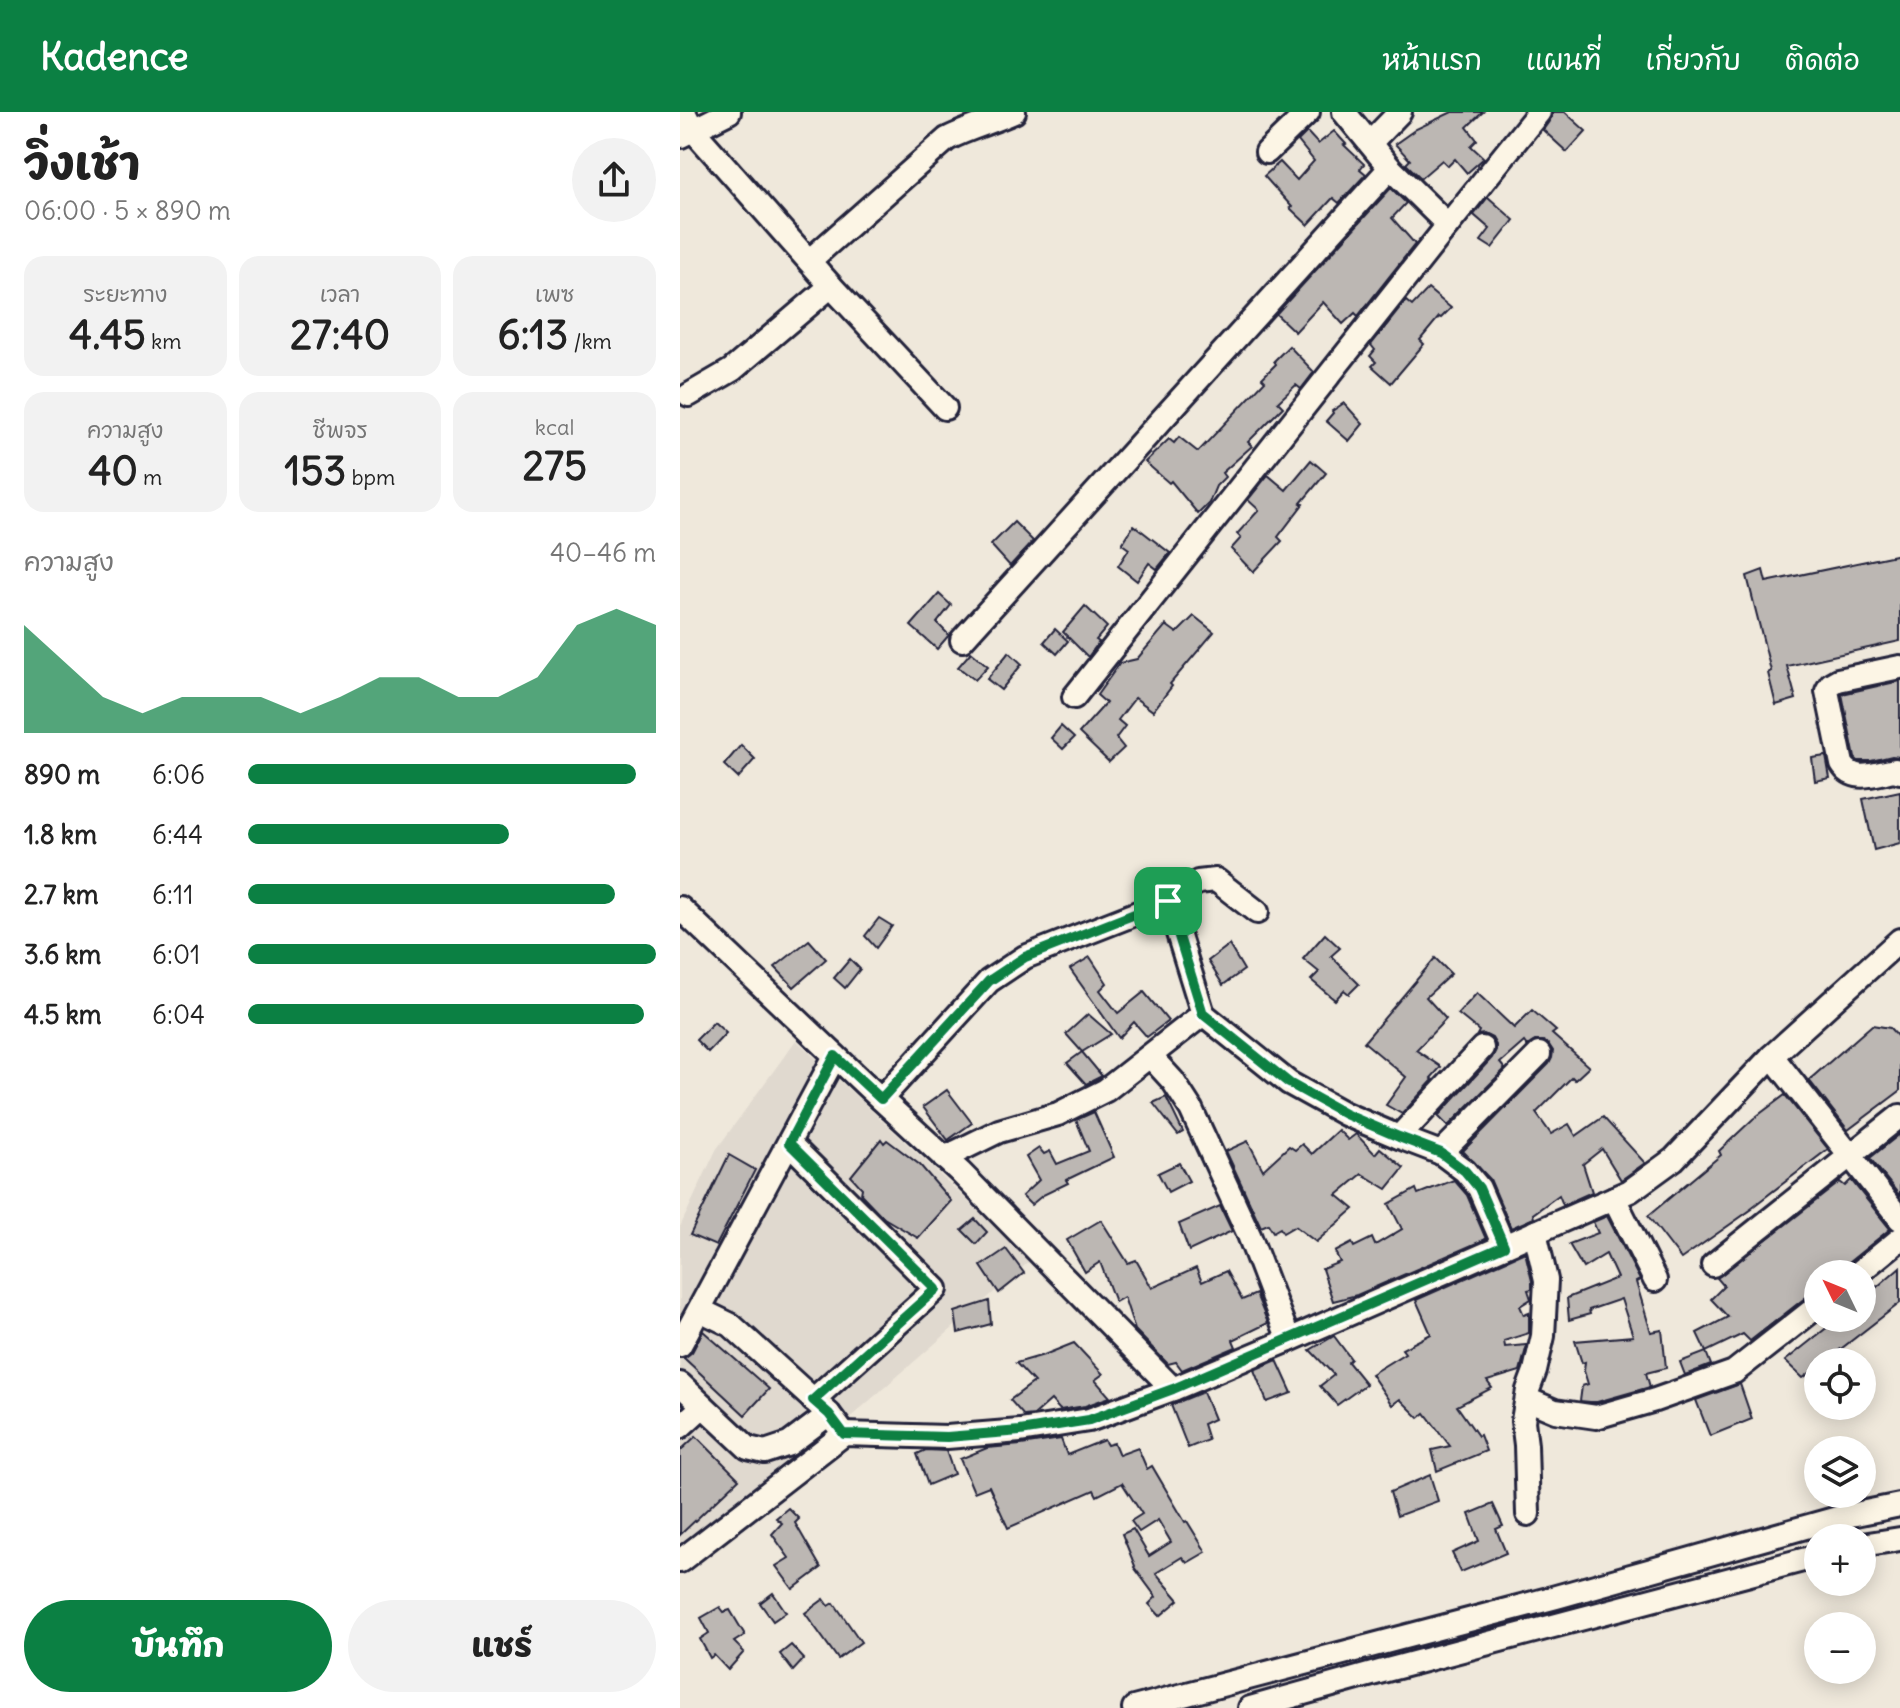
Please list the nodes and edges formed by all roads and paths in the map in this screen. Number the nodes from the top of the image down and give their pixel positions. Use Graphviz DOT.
graph roads {
  1 [pos="729,112"];
  2 [pos="1014,112"];
  3 [pos="1308,112"];
  4 [pos="1344,112"];
  5 [pos="1400,112"];
  6 [pos="1539,112"];
  7 [pos="686,126"];
  8 [pos="1370,143"];
  9 [pos="1267,152"];
  10 [pos="1390,168"];
  11 [pos="1448,225"];
  12 [pos="809,261"];
  13 [pos="831,286"];
  14 [pos="689,395"];
  15 [pos="945,408"];
  16 [pos="962,640"];
  17 [pos="1900,667"];
  18 [pos="1074,697"];
  19 [pos="1900,772"];
  20 [pos="1168,901"];
  21 [pos="680,908"];
  22 [pos="1257,912"];
  23 [pos="1900,940"];
  24 [pos="1203,1014"];
  25 [pos="1482,1048"];
  26 [pos="1539,1054"];
  27 [pos="835,1056"];
  28 [pos="1150,1056"];
  29 [pos="1772,1056"];
  30 [pos="881,1099"];
  31 [pos="1900,1116"];
  32 [pos="1399,1137"];
  33 [pos="789,1143"];
  34 [pos="1441,1153"];
  35 [pos="1850,1156"];
  36 [pos="944,1158"];
  37 [pos="1614,1198"];
  38 [pos="1900,1219"];
  39 [pos="1535,1232"];
  40 [pos="1900,1239"];
  41 [pos="1504,1246"];
  42 [pos="1874,1260"];
  43 [pos="1713,1265"];
  44 [pos="1655,1280"];
  45 [pos="700,1310"];
  46 [pos="1804,1317"];
  47 [pos="1289,1340"];
  48 [pos="680,1345"];
  49 [pos="680,1384"];
  50 [pos="1173,1389"];
  51 [pos="1527,1399"];
  52 [pos="703,1406"];
  53 [pos="821,1407"];
  54 [pos="680,1427"];
  55 [pos="844,1434"];
  56 [pos="1900,1505"];
  57 [pos="1528,1514"];
  58 [pos="1900,1539"];
  59 [pos="1876,1543"];
  60 [pos="1804,1560"];
  61 [pos="680,1561"];
  62 [pos="1134,1708"];
  63 [pos="1250,1708"];
  1 -- 7 [label="street"];
  2 -- 12 [label="street"];
  3 -- 9 [label="street"];
  4 -- 8 [label="street"];
  5 -- 8 [label="street"];
  6 -- 11 [label="street"];
  7 -- 12 [label="street"];
  8 -- 10 [label="street"];
  10 -- 11 [label="street"];
  10 -- 16 [label="street"];
  11 -- 18 [label="street"];
  12 -- 13 [label="street"];
  13 -- 14 [label="street"];
  13 -- 15 [label="street"];
  17 -- 19 [label="street"];
  20 -- 22 [label="street"];
  20 -- 24 [label="street"];
  20 -- 30 [label="street"];
  21 -- 27 [label="street"];
  23 -- 29 [label="street"];
  24 -- 28 [label="street"];
  24 -- 32 [label="street"];
  25 -- 32 [label="street"];
  26 -- 34 [label="street"];
  27 -- 30 [label="street"];
  27 -- 33 [label="street"];
  28 -- 36 [label="street"];
  28 -- 47 [label="street"];
  29 -- 35 [label="street"];
  29 -- 37 [label="street"];
  30 -- 36 [label="street"];
  31 -- 35 [label="street"];
  32 -- 34 [label="street"];
  33 -- 45 [label="street"];
  33 -- 53 [label="street"];
  34 -- 41 [label="street"];
  35 -- 38 [label="street"];
  35 -- 43 [label="street"];
  36 -- 50 [label="street"];
  37 -- 39 [label="street"];
  37 -- 44 [label="street"];
  39 -- 41 [label="street"];
  39 -- 51 [label="street"];
  40 -- 42 [label="street"];
  41 -- 47 [label="street"];
  45 -- 48 [label="street"];
  45 -- 53 [label="street"];
  46 -- 51 [label="street"];
  47 -- 50 [label="street"];
  49 -- 52 [label="street"];
  50 -- 55 [label="street"];
  51 -- 57 [label="street"];
  52 -- 53 [label="street"];
  52 -- 54 [label="street"];
  53 -- 55 [label="street"];
  55 -- 61 [label="street"];
  56 -- 62 [label="street"];
  58 -- 59 [label="street"];
  60 -- 63 [label="street"];
}
